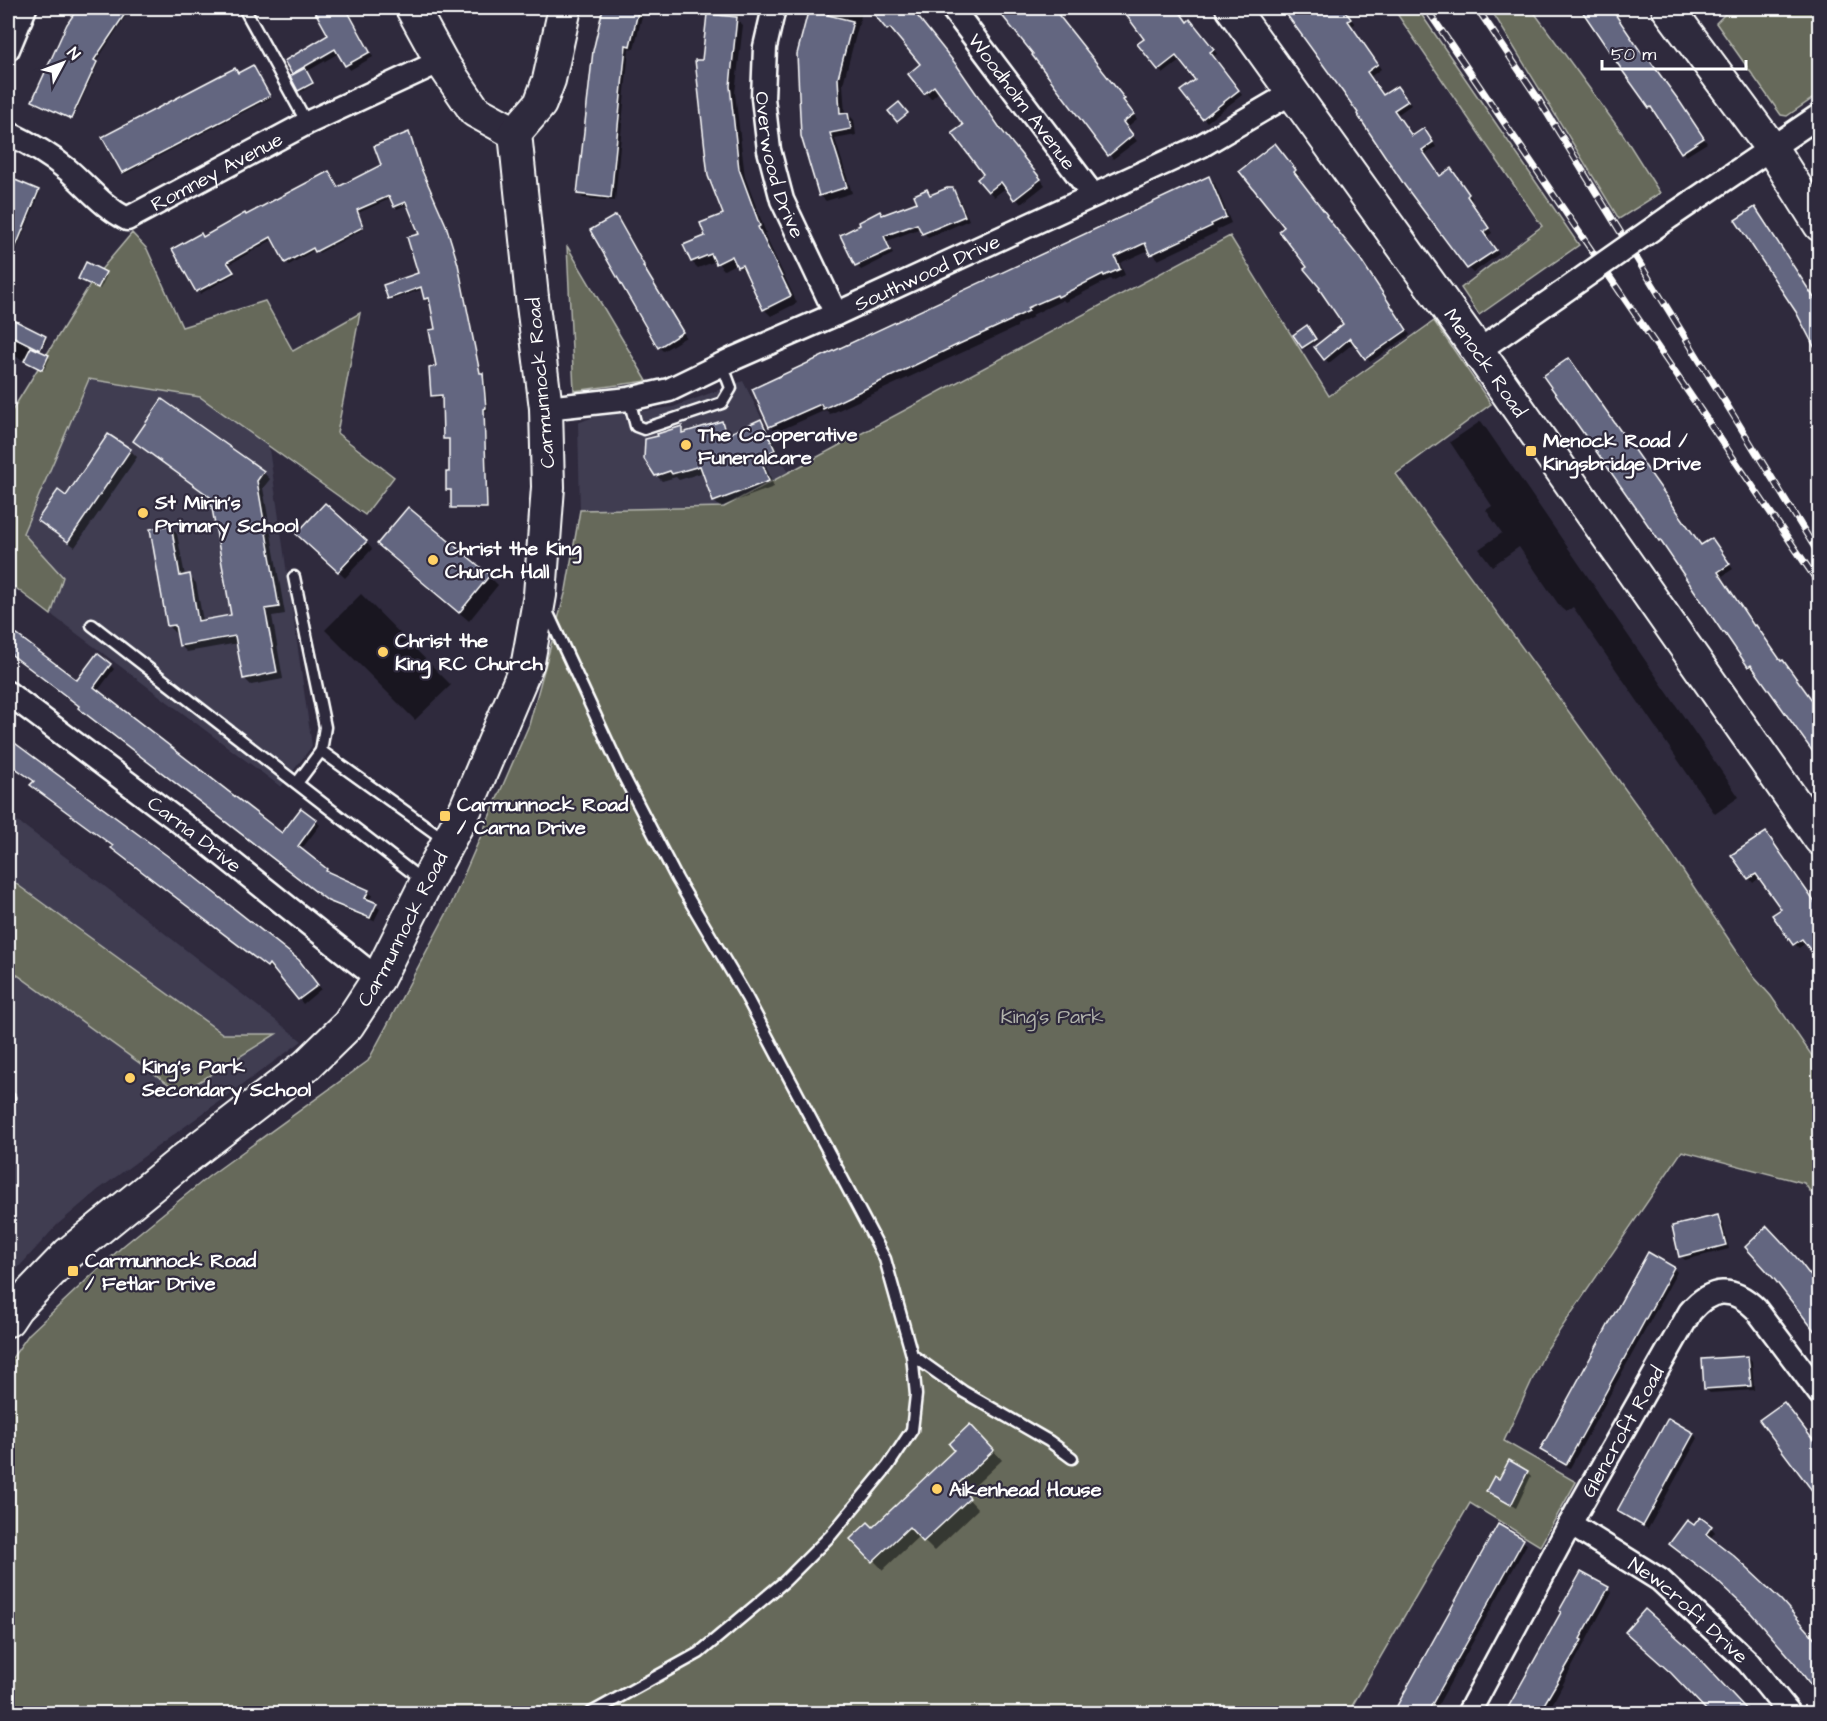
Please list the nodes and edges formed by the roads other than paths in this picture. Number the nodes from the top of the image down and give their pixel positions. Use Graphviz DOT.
graph roads {
  1 [pos="25,8"];
  2 [pos="244,8"];
  3 [pos="412,8"];
  4 [pos="565,8"];
  5 [pos="774,8"];
  6 [pos="952,8"];
  7 [pos="1232,8"];
  8 [pos="1668,8"];
  9 [pos="8,49"];
  10 [pos="441,61"];
  11 [pos="1293,92"];
  12 [pos="1820,115"];
  13 [pos="307,123"];
  14 [pos="8,133"];
  15 [pos="515,134"];
  16 [pos="1772,148"];
  17 [pos="1093,195"];
  18 [pos="1820,225"];
  19 [pos="836,314"];
  20 [pos="1478,351"];
  21 [pos="722,364"];
  22 [pos="629,399"];
  23 [pos="546,408"];
  24 [pos="294,577"];
  25 [pos="540,595"];
  26 [pos="92,625"];
  27 [pos="8,693"];
  28 [pos="321,751"];
  29 [pos="297,783"];
  30 [pos="1820,839"];
  31 [pos="448,842"];
  32 [pos="426,883"];
  33 [pos="378,979"];
  34 [pos="8,1320"];
  35 [pos="912,1355"];
  36 [pos="1820,1394"];
  37 [pos="1071,1458"];
  38 [pos="1570,1524"];
  39 [pos="589,1713"];
  40 [pos="1468,1713"];
  41 [pos="1790,1713"];
  1 -- 9 [label="street"];
  2 -- 13 [label="lane"];
  3 -- 10 [label="main road"];
  4 -- 15 [label="main road"];
  5 -- 19 [label="street, Overwood Drive"];
  6 -- 17 [label="street, Woodholm Avenue"];
  7 -- 11 [label="main road, Menock Road"];
  8 -- 16 [label="main road"];
  10 -- 13 [label="street, Romney Avenue"];
  10 -- 15 [label="main road"];
  11 -- 17 [label="street, Southwood Drive"];
  11 -- 20 [label="main road, Menock Road"];
  12 -- 16 [label="street"];
  13 -- 14 [label="street, Romney Avenue"];
  15 -- 23 [label="main road, Carmunnock Road"];
  16 -- 18 [label="main road"];
  16 -- 20 [label="street, bridge"];
  17 -- 19 [label="street, Southwood Drive"];
  19 -- 21 [label="street, Southwood Drive"];
  20 -- 30 [label="main road, Menock Road"];
  21 -- 22 [label="street, Southwood Drive"];
  21 -- 22 [label="lane"];
  22 -- 23 [label="street, Southwood Drive"];
  23 -- 25 [label="main road, Carmunnock Road"];
  24 -- 28 [label="lane"];
  25 -- 31 [label="main road, Carmunnock Road"];
  25 -- 35 [label="lane"];
  26 -- 29 [label="lane"];
  27 -- 33 [label="street, Carna Drive"];
  28 -- 29 [label="lane"];
  28 -- 31 [label="lane"];
  29 -- 32 [label="lane"];
  31 -- 32 [label="main road, Carmunnock Road"];
  32 -- 33 [label="main road, Carmunnock Road"];
  33 -- 34 [label="main road, Carmunnock Road"];
  35 -- 37 [label="lane"];
  35 -- 39 [label="lane"];
  36 -- 38 [label="street, Glencroft Road"];
  38 -- 40 [label="street, Glencroft Road"];
  38 -- 41 [label="street, Newcroft Drive"];
}
